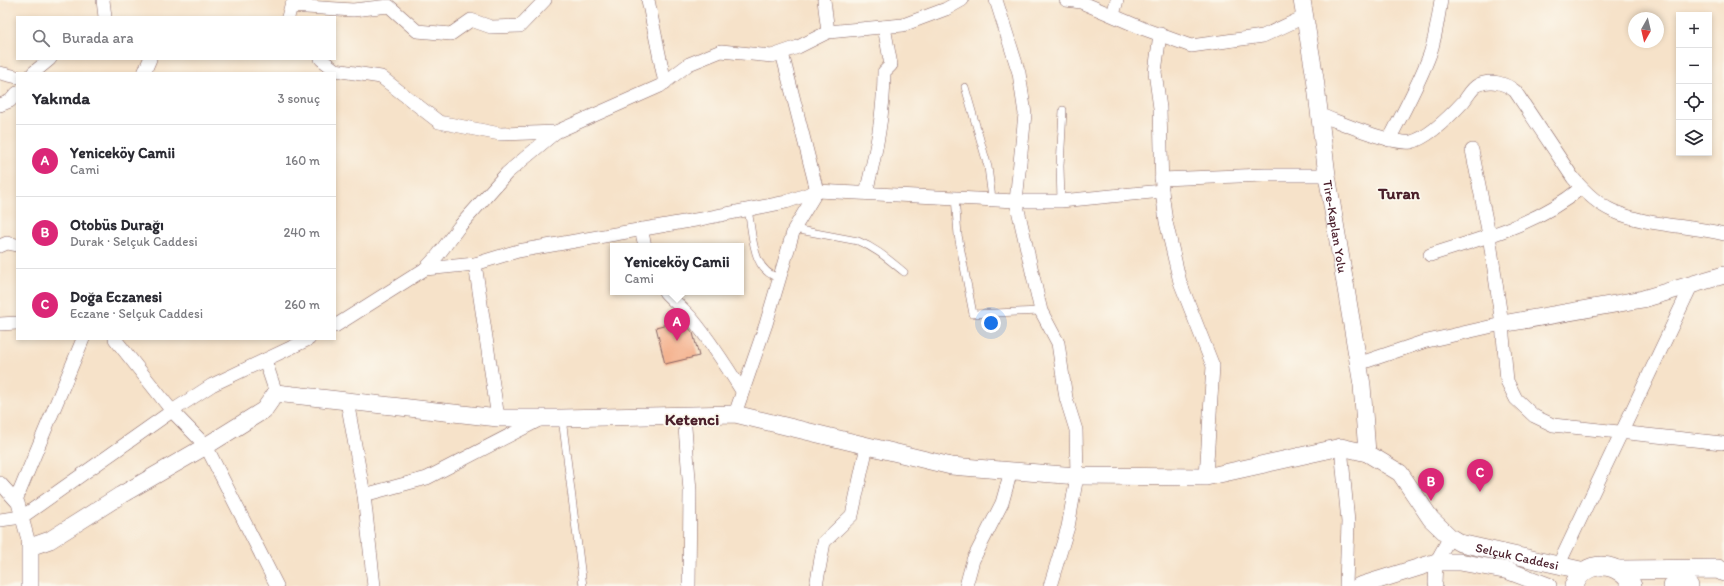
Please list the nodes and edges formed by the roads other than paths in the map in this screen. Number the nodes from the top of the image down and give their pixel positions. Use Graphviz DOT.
graph roads {
  1 [pos="103,0"];
  2 [pos="545,0"];
  3 [pos="648,0"];
  4 [pos="824,0"];
  5 [pos="962,0"];
  6 [pos="996,0"];
  7 [pos="1066,0"];
  8 [pos="1118,0"];
  9 [pos="1302,0"];
  10 [pos="1441,0"];
  11 [pos="319,4"];
  12 [pos="1113,15"];
  13 [pos="105,16"];
  14 [pos="288,16"];
  15 [pos="1304,17"];
  16 [pos="884,27"];
  17 [pos="828,32"];
  18 [pos="1160,34"];
  19 [pos="782,53"];
  20 [pos="49,60"];
  21 [pos="150,60"];
  22 [pos="322,60"];
  23 [pos="35,72"];
  24 [pos="144,72"];
  25 [pos="0,73"];
  26 [pos="16,77"];
  27 [pos="665,83"];
  28 [pos="965,87"];
  29 [pos="16,94"];
  30 [pos="0,105"];
  31 [pos="1063,110"];
  32 [pos="1320,115"];
  33 [pos="556,132"];
  34 [pos="1389,140"];
  35 [pos="1472,150"];
  36 [pos="1327,175"];
  37 [pos="1161,185"];
  38 [pos="1582,188"];
  39 [pos="817,191"];
  40 [pos="866,193"];
  41 [pos="955,197"];
  42 [pos="992,199"];
  43 [pos="1016,201"];
  44 [pos="1061,201"];
  45 [pos="748,210"];
  46 [pos="641,229"];
  47 [pos="794,229"];
  48 [pos="1724,234"];
  49 [pos="1489,235"];
  50 [pos="644,243"];
  51 [pos="16,245"];
  52 [pos="0,246"];
  53 [pos="1430,255"];
  54 [pos="475,264"];
  55 [pos="424,269"];
  56 [pos="904,272"];
  57 [pos="1724,275"];
  58 [pos="780,278"];
  59 [pos="1692,284"];
  60 [pos="668,295"];
  61 [pos="1041,311"];
  62 [pos="16,323"];
  63 [pos="0,324"];
  64 [pos="1502,324"];
  65 [pos="336,325"];
  66 [pos="83,340"];
  67 [pos="116,340"];
  68 [pos="305,340"];
  69 [pos="284,344"];
  70 [pos="265,360"];
  71 [pos="1358,364"];
  72 [pos="742,391"];
  73 [pos="276,393"];
  74 [pos="347,401"];
  75 [pos="172,411"];
  76 [pos="734,414"];
  77 [pos="684,415"];
  78 [pos="498,418"];
  79 [pos="543,418"];
  80 [pos="562,418"];
  81 [pos="1621,432"];
  82 [pos="1722,443"];
  83 [pos="206,446"];
  84 [pos="867,446"];
  85 [pos="1341,447"];
  86 [pos="1367,453"];
  87 [pos="1011,471"];
  88 [pos="1077,476"];
  89 [pos="1206,477"];
  90 [pos="0,483"];
  91 [pos="364,495"];
  92 [pos="16,500"];
  93 [pos="22,517"];
  94 [pos="0,520"];
  95 [pos="1450,537"];
  96 [pos="30,547"];
  97 [pos="1436,562"];
  98 [pos="1559,564"];
  99 [pos="1620,570"];
  100 [pos="1724,572"];
  101 [pos="1579,579"];
  102 [pos="1724,583"];
  103 [pos="30,586"];
  104 [pos="277,586"];
  105 [pos="374,586"];
  106 [pos="583,586"];
  107 [pos="689,586"];
  108 [pos="816,586"];
  109 [pos="966,586"];
  110 [pos="1050,586"];
  111 [pos="1346,586"];
  112 [pos="1360,586"];
  113 [pos="1436,586"];
  114 [pos="1548,586"];
  115 [pos="1632,586"];
  116 [pos="1673,586"];
  117 [pos="1689,586"];
  118 [pos="1720,586"];
  1 -- 13 [label="street"];
  2 -- 11 [label="street"];
  3 -- 27 [label="street"];
  4 -- 17 [label="street"];
  5 -- 16 [label="street"];
  6 -- 43 [label="street"];
  7 -- 12 [label="street"];
  8 -- 12 [label="street"];
  9 -- 15 [label="street, Tire-Kaplan Yolu"];
  10 -- 34 [label="street"];
  11 -- 14 [label="street"];
  12 -- 18 [label="street"];
  15 -- 18 [label="street"];
  15 -- 32 [label="street, Tire-Kaplan Yolu"];
  16 -- 17 [label="street"];
  16 -- 40 [label="street"];
  17 -- 19 [label="street"];
  18 -- 37 [label="street"];
  19 -- 27 [label="street"];
  19 -- 39 [label="street"];
  20 -- 23 [label="street"];
  21 -- 24 [label="street"];
  22 -- 33 [label="street"];
  25 -- 26 [label="street"];
  27 -- 33 [label="street"];
  28 -- 42 [label="lane"];
  29 -- 30 [label="street"];
  31 -- 44 [label="lane"];
  32 -- 34 [label="street"];
  32 -- 36 [label="street, Tire-Kaplan Yolu"];
  33 -- 55 [label="street"];
  34 -- 38 [label="street"];
  35 -- 49 [label="street"];
  36 -- 37 [label="street"];
  36 -- 71 [label="street, Tire-Kaplan Yolu"];
  37 -- 44 [label="street"];
  37 -- 89 [label="street"];
  38 -- 48 [label="street"];
  38 -- 49 [label="street"];
  39 -- 40 [label="street"];
  39 -- 45 [label="street"];
  39 -- 47 [label="street"];
  40 -- 41 [label="street"];
  41 -- 42 [label="street"];
  41 -- 61 [label="lane"];
  42 -- 43 [label="street"];
  43 -- 44 [label="street"];
  43 -- 61 [label="street"];
  45 -- 46 [label="street"];
  45 -- 58 [label="lane"];
  46 -- 50 [label="street"];
  46 -- 54 [label="street"];
  47 -- 56 [label="lane"];
  47 -- 58 [label="street"];
  49 -- 53 [label="street"];
  49 -- 64 [label="street"];
  51 -- 52 [label="street"];
  54 -- 55 [label="street"];
  54 -- 78 [label="street"];
  55 -- 65 [label="street"];
  57 -- 59 [label="street"];
  58 -- 72 [label="street"];
  59 -- 64 [label="street"];
  59 -- 81 [label="street"];
  60 -- 72 [label="street"];
  61 -- 88 [label="street"];
  62 -- 63 [label="street"];
  64 -- 71 [label="street"];
  64 -- 81 [label="street"];
  66 -- 92 [label="street"];
  67 -- 75 [label="street"];
  68 -- 69 [label="street"];
  69 -- 70 [label="street"];
  70 -- 73 [label="street"];
  70 -- 75 [label="street"];
  71 -- 86 [label="street, Tire-Kaplan Yolu"];
  72 -- 76 [label="street"];
  73 -- 74 [label="street"];
  73 -- 83 [label="street"];
  74 -- 78 [label="street"];
  74 -- 91 [label="street"];
  75 -- 83 [label="street"];
  75 -- 93 [label="street"];
  76 -- 77 [label="street"];
  76 -- 84 [label="street"];
  77 -- 80 [label="street"];
  77 -- 107 [label="street"];
  78 -- 79 [label="street"];
  79 -- 80 [label="street"];
  79 -- 91 [label="street"];
  80 -- 106 [label="lane"];
  81 -- 82 [label="street"];
  81 -- 98 [label="street"];
  83 -- 96 [label="street"];
  83 -- 104 [label="street"];
  84 -- 87 [label="street"];
  84 -- 108 [label="street"];
  85 -- 86 [label="street"];
  85 -- 89 [label="street"];
  85 -- 111 [label="street"];
  86 -- 95 [label="street"];
  87 -- 88 [label="street"];
  87 -- 109 [label="street"];
  88 -- 89 [label="street"];
  88 -- 110 [label="street"];
  90 -- 92 [label="street"];
  91 -- 105 [label="street"];
  92 -- 93 [label="street"];
  93 -- 94 [label="street"];
  93 -- 96 [label="street"];
  95 -- 97 [label="street"];
  95 -- 98 [label="street, Selçuk Caddesi"];
  96 -- 103 [label="street"];
  97 -- 112 [label="street"];
  97 -- 113 [label="street"];
  97 -- 114 [label="street"];
  98 -- 101 [label="street, Selçuk Caddesi"];
  99 -- 100 [label="main road"];
  99 -- 101 [label="main road"];
  99 -- 115 [label="main road"];
  102 -- 118 [label="main road"];
  116 -- 117 [label="main road"];
}
